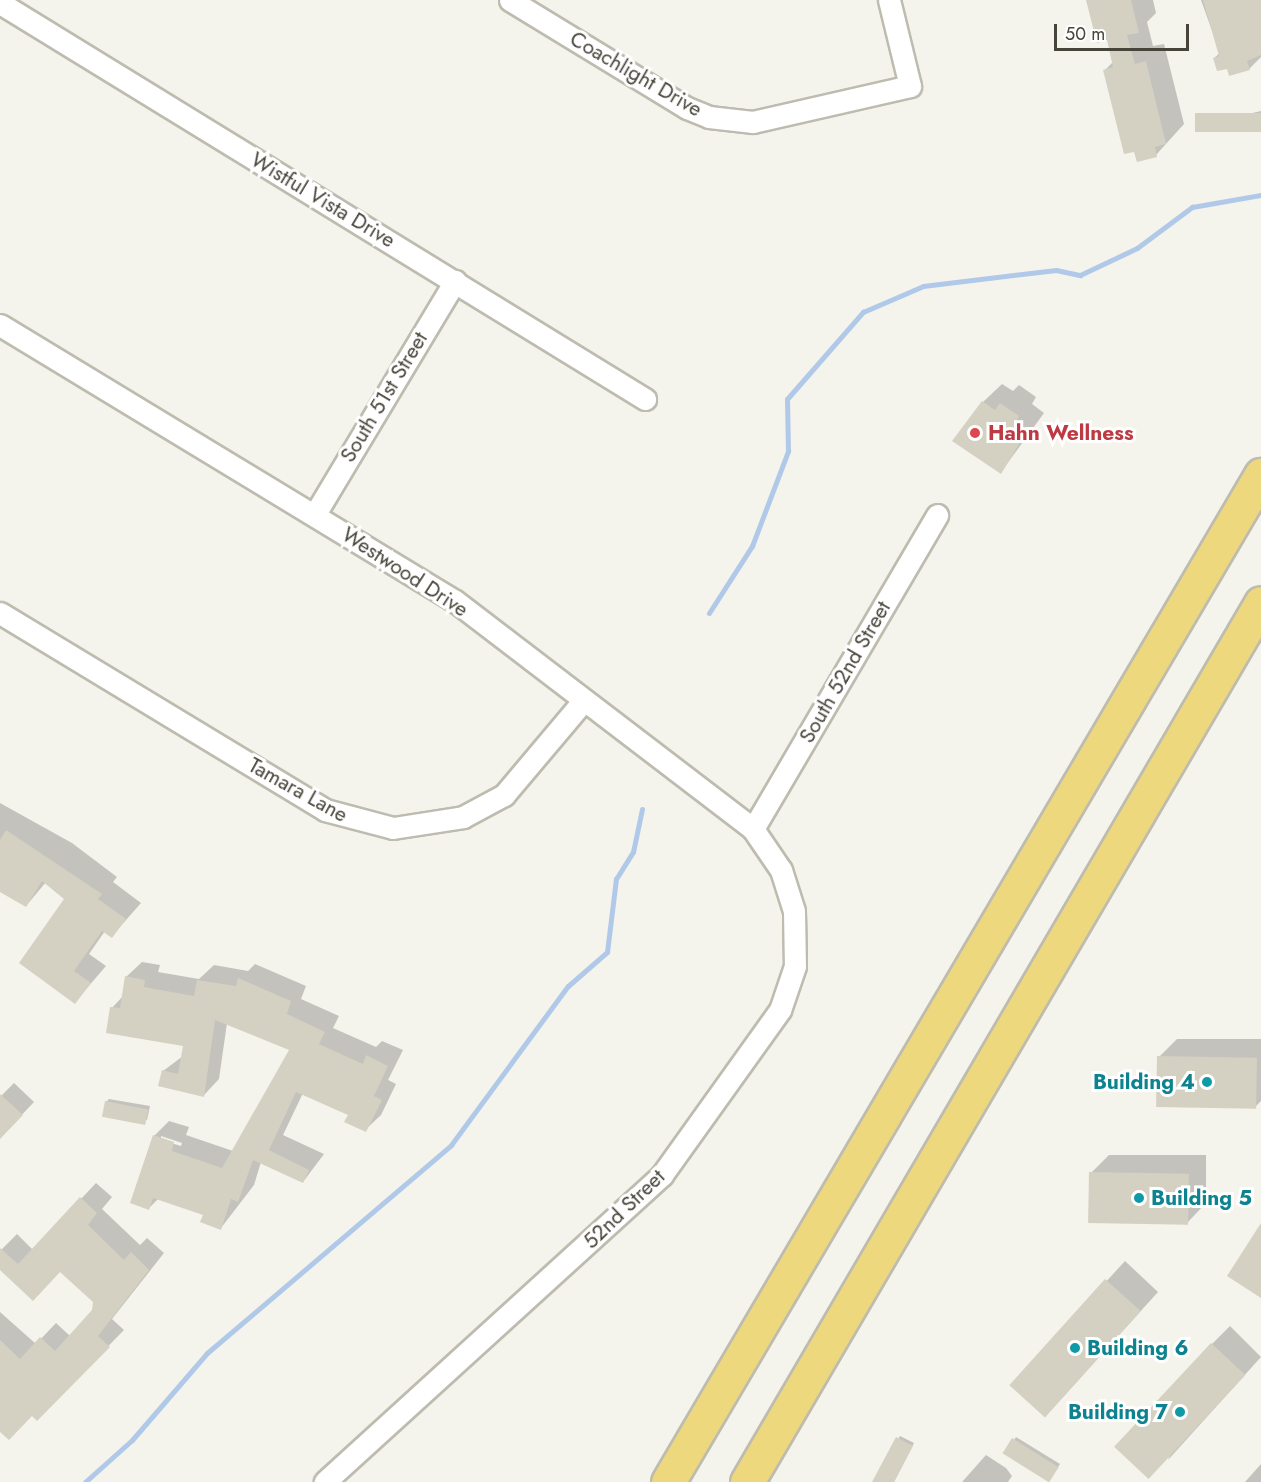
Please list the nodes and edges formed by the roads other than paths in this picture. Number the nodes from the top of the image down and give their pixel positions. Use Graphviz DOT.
graph roads {
  1 [pos="510,0"];
  2 [pos="889,0"];
  3 [pos="0,3"];
  4 [pos="455,281"];
  5 [pos="0,325"];
  6 [pos="645,399"];
  7 [pos="1261,475"];
  8 [pos="315,514"];
  9 [pos="937,515"];
  10 [pos="1261,603"];
  11 [pos="0,613"];
  12 [pos="584,700"];
  13 [pos="753,829"];
  14 [pos="777,864"];
  15 [pos="325,1482"];
  16 [pos="668,1482"];
  17 [pos="747,1482"];
  1 -- 2 [label="street, Coachlight Drive"];
  3 -- 4 [label="street, Wistful Vista Drive"];
  4 -- 6 [label="street, Wistful Vista Drive"];
  4 -- 8 [label="street, South 51st Street"];
  5 -- 8 [label="street, Westwood Drive"];
  7 -- 16 [label="highway"];
  8 -- 12 [label="street, Westwood Drive"];
  9 -- 13 [label="street, South 52nd Street"];
  10 -- 17 [label="highway"];
  11 -- 12 [label="street, Tamara Lane"];
  12 -- 13 [label="street, Westwood Drive"];
  13 -- 14 [label="street, Westwood Drive"];
  14 -- 15 [label="street, 52nd Street"];
}
